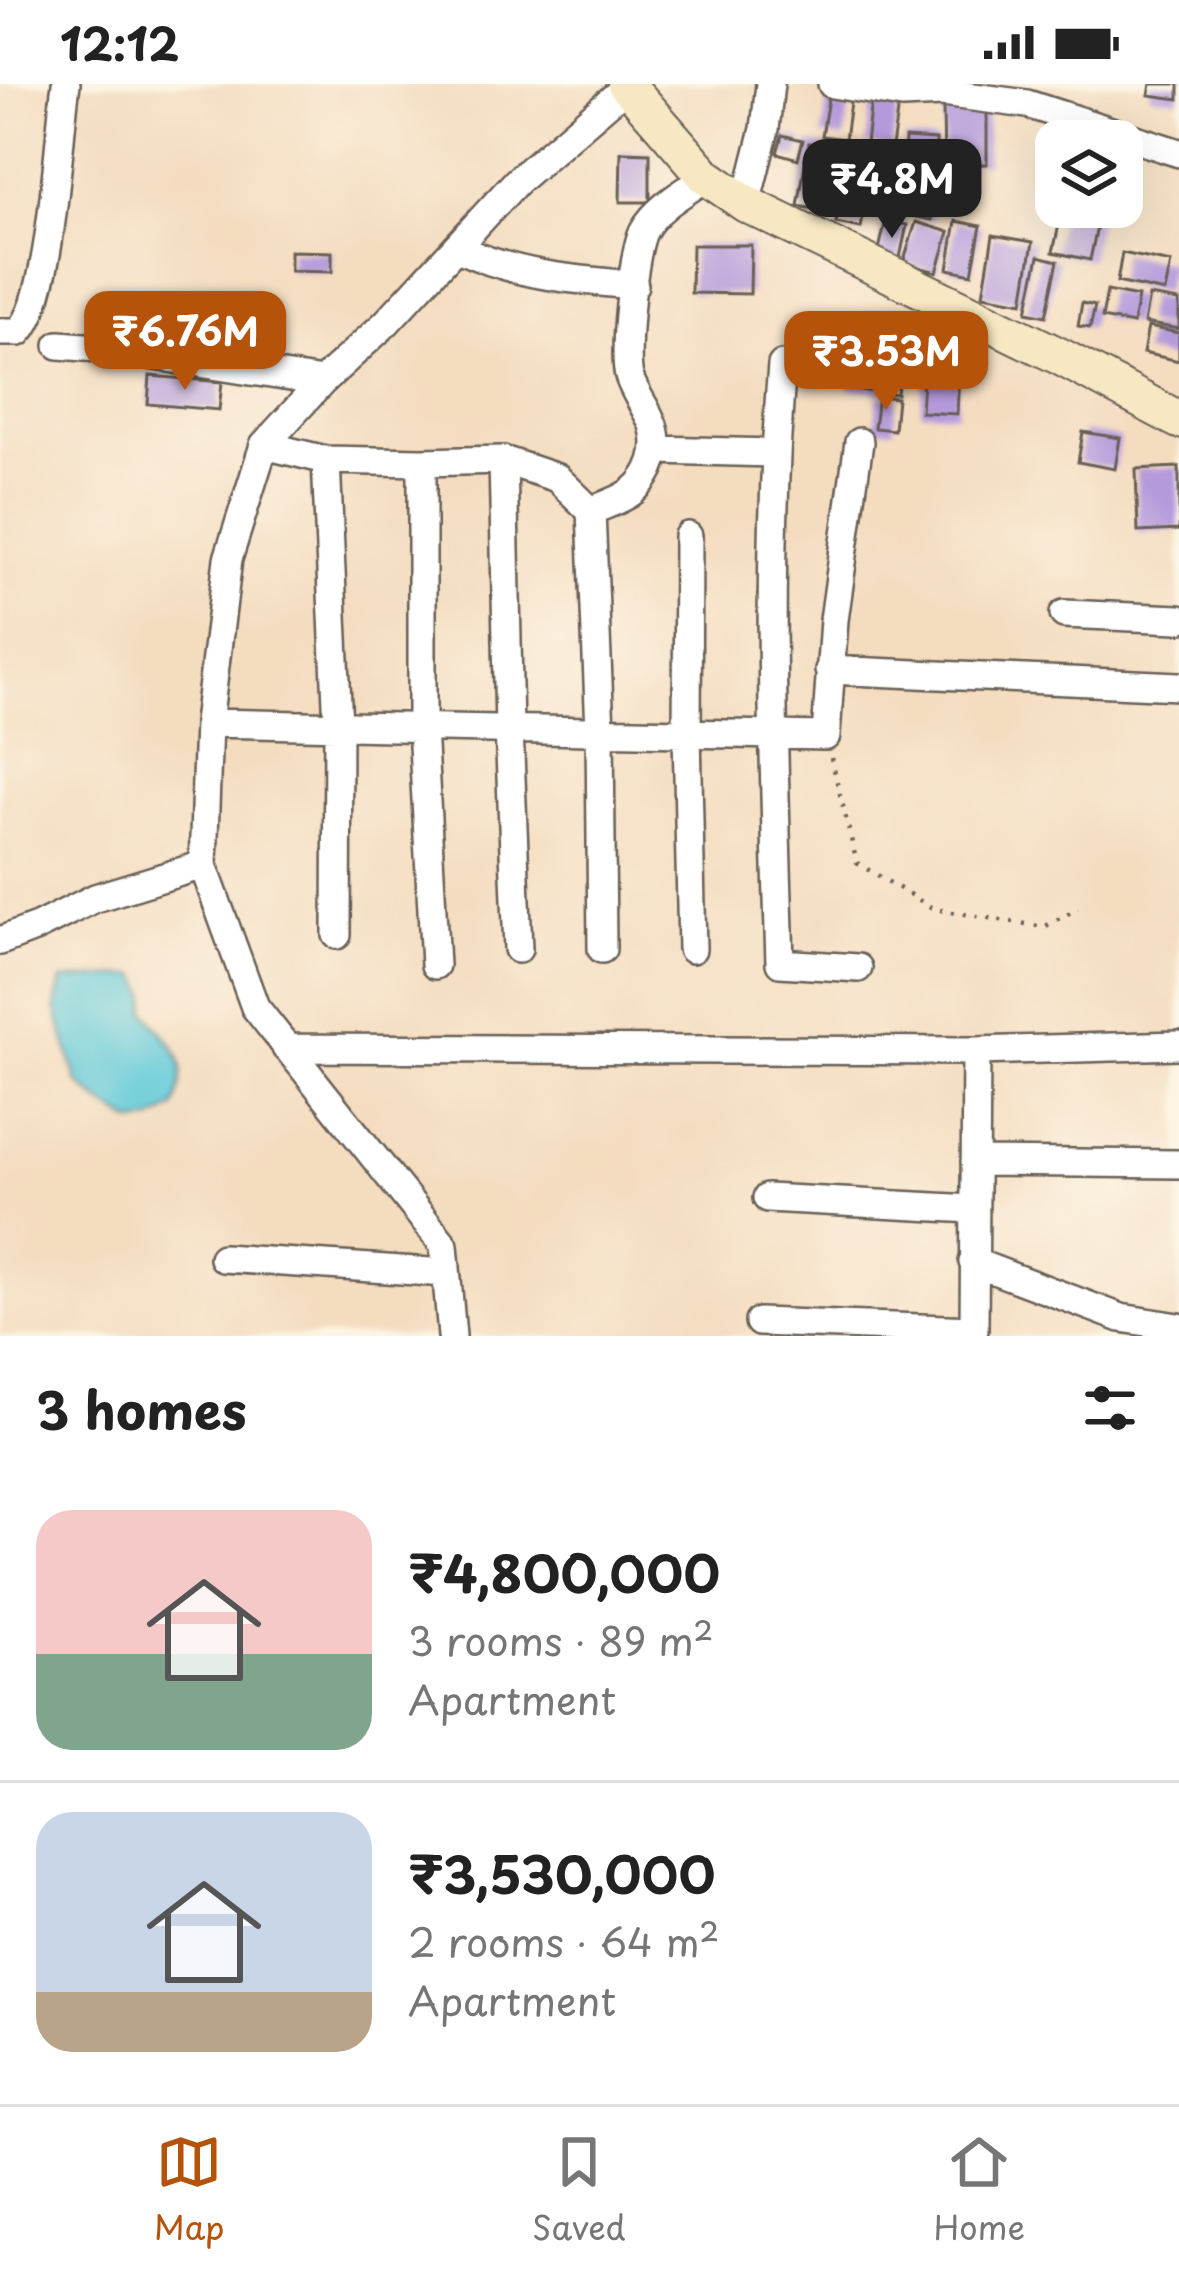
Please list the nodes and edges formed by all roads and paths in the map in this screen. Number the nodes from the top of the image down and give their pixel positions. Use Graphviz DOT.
graph roads {
  1 [pos="66,84"];
  2 [pos="770,84"];
  3 [pos="832,84"];
  4 [pos="626,86"];
  5 [pos="1179,153"];
  6 [pos="707,177"];
  7 [pos="746,204"];
  8 [pos="458,248"];
  9 [pos="634,286"];
  10 [pos="0,332"];
  11 [pos="59,346"];
  12 [pos="782,365"];
  13 [pos="322,382"];
  14 [pos="1179,420"];
  15 [pos="859,442"];
  16 [pos="264,445"];
  17 [pos="658,450"];
  18 [pos="774,453"];
  19 [pos="326,460"];
  20 [pos="503,460"];
  21 [pos="422,462"];
  22 [pos="591,511"];
  23 [pos="688,536"];
  24 [pos="1064,614"];
  25 [pos="1179,619"];
  26 [pos="830,670"];
  27 [pos="1179,686"];
  28 [pos="208,723"];
  29 [pos="338,726"];
  30 [pos="422,727"];
  31 [pos="508,729"];
  32 [pos="600,731"];
  33 [pos="687,733"];
  34 [pos="773,736"];
  35 [pos="826,736"];
  36 [pos="202,866"];
  37 [pos="1078,908"];
  38 [pos="337,935"];
  39 [pos="0,941"];
  40 [pos="602,949"];
  41 [pos="692,949"];
  42 [pos="518,950"];
  43 [pos="435,965"];
  44 [pos="857,968"];
  45 [pos="1179,1045"];
  46 [pos="286,1048"];
  47 [pos="976,1051"];
  48 [pos="975,1162"];
  49 [pos="1179,1164"];
  50 [pos="767,1198"];
  51 [pos="973,1209"];
  52 [pos="223,1258"];
  53 [pos="973,1262"];
  54 [pos="446,1274"];
  55 [pos="759,1322"];
  56 [pos="1179,1327"];
  57 [pos="452,1336"];
  1 -- 10 [label="street"];
  2 -- 7 [label="street"];
  3 -- 5 [label="street"];
  4 -- 6 [label="street"];
  4 -- 8 [label="street"];
  6 -- 7 [label="street"];
  6 -- 9 [label="street"];
  7 -- 14 [label="street"];
  8 -- 9 [label="street"];
  8 -- 13 [label="street"];
  9 -- 17 [label="street"];
  11 -- 13 [label="street"];
  12 -- 18 [label="street"];
  13 -- 16 [label="street"];
  15 -- 26 [label="street"];
  16 -- 19 [label="street"];
  16 -- 28 [label="street"];
  17 -- 18 [label="street"];
  17 -- 22 [label="street"];
  18 -- 34 [label="street"];
  19 -- 21 [label="street"];
  19 -- 29 [label="street"];
  20 -- 21 [label="street"];
  20 -- 22 [label="street"];
  20 -- 31 [label="street"];
  21 -- 30 [label="street"];
  22 -- 32 [label="street"];
  23 -- 33 [label="street"];
  24 -- 25 [label="street"];
  26 -- 27 [label="street"];
  26 -- 35 [label="street"];
  28 -- 29 [label="street"];
  28 -- 36 [label="street"];
  29 -- 30 [label="street"];
  29 -- 38 [label="street"];
  30 -- 31 [label="street"];
  30 -- 43 [label="street"];
  31 -- 32 [label="street"];
  31 -- 42 [label="street"];
  32 -- 33 [label="street"];
  32 -- 40 [label="street"];
  33 -- 34 [label="street"];
  33 -- 41 [label="street"];
  34 -- 35 [label="street"];
  34 -- 44 [label="street"];
  35 -- 37 [label="path"];
  36 -- 39 [label="street"];
  36 -- 46 [label="street"];
  45 -- 47 [label="street"];
  46 -- 47 [label="street"];
  46 -- 54 [label="street"];
  47 -- 48 [label="street"];
  48 -- 49 [label="street"];
  48 -- 51 [label="street"];
  50 -- 51 [label="street"];
  51 -- 53 [label="street"];
  52 -- 54 [label="street"];
  53 -- 55 [label="street"];
  53 -- 56 [label="street"];
  54 -- 57 [label="street"];
}
